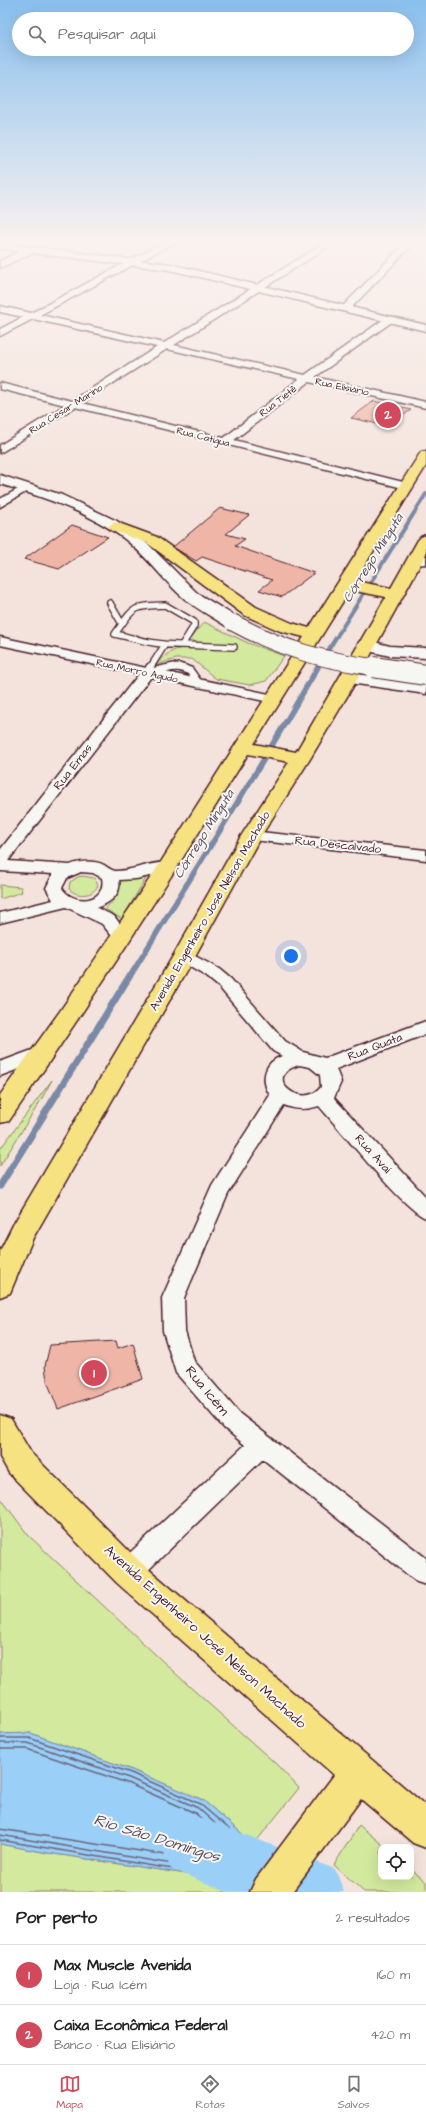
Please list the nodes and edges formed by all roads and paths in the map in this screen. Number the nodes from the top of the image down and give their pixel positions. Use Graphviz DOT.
graph roads {
  1 [pos="9,328"];
  2 [pos="85,328"];
  3 [pos="195,328"];
  4 [pos="377,328"];
  5 [pos="0,333"];
  6 [pos="166,347"];
  7 [pos="306,379"];
  8 [pos="0,386"];
  9 [pos="72,404"];
  10 [pos="426,405"];
  11 [pos="225,442"];
  12 [pos="0,450"];
  13 [pos="426,455"];
  14 [pos="0,479"];
  15 [pos="406,486"];
  16 [pos="27,487"];
  17 [pos="0,504"];
  18 [pos="116,527"];
  19 [pos="426,540"];
  20 [pos="420,561"];
  21 [pos="351,585"];
  22 [pos="386,593"];
  23 [pos="110,603"];
  24 [pos="232,622"];
  25 [pos="122,624"];
  26 [pos="313,634"];
  27 [pos="0,641"];
  28 [pos="182,645"];
  29 [pos="366,645"];
  30 [pos="164,646"];
  31 [pos="234,647"];
  32 [pos="426,653"];
  33 [pos="426,664"];
  34 [pos="146,674"];
  35 [pos="426,675"];
  36 [pos="349,678"];
  37 [pos="426,688"];
  38 [pos="274,699"];
  39 [pos="249,749"];
  40 [pos="301,759"];
  41 [pos="251,836"];
  42 [pos="426,855"];
  43 [pos="3,865"];
  44 [pos="168,867"];
  45 [pos="71,870"];
  46 [pos="110,876"];
  47 [pos="63,895"];
  48 [pos="0,918"];
  49 [pos="122,937"];
  50 [pos="184,956"];
  51 [pos="426,1027"];
  52 [pos="278,1046"];
  53 [pos="43,1053"];
  54 [pos="299,1058"];
  55 [pos="324,1066"];
  56 [pos="277,1067"];
  57 [pos="0,1069"];
  58 [pos="280,1095"];
  59 [pos="322,1097"];
  60 [pos="2,1105"];
  61 [pos="426,1210"];
  62 [pos="0,1284"];
  63 [pos="0,1429"];
  64 [pos="262,1445"];
  65 [pos="128,1572"];
  66 [pos="426,1573"];
  67 [pos="358,1773"];
  68 [pos="426,1830"];
  69 [pos="269,1892"];
  1 -- 5 [label="street"];
  2 -- 6 [label="street, Rua Elisiário"];
  3 -- 6 [label="street, Rua Cesar Marino"];
  4 -- 7 [label="street, Rua Tietê"];
  6 -- 7 [label="street, Rua Elisiário"];
  6 -- 9 [label="street, Rua Cesar Marino"];
  7 -- 10 [label="street, Rua Elisiário"];
  7 -- 11 [label="street, Rua Tietê"];
  8 -- 9 [label="street, Rua Catigua"];
  9 -- 11 [label="street, Rua Catigua"];
  9 -- 12 [label="street, Rua Cesar Marino"];
  11 -- 15 [label="street, Rua Catigua"];
  13 -- 15 [label="main road"];
  14 -- 16 [label="main road"];
  15 -- 21 [label="main road"];
  16 -- 17 [label="street"];
  16 -- 18 [label="main road"];
  18 -- 24 [label="main road"];
  18 -- 26 [label="main road"];
  19 -- 20 [label="main road, Avenida Engenheiro José Nelson Machado"];
  20 -- 22 [label="main road, Avenida Engenheiro José Nelson Machado"];
  21 -- 22 [label="main road"];
  21 -- 26 [label="main road"];
  22 -- 29 [label="main road, Avenida Engenheiro José Nelson Machado"];
  23 -- 25 [label="lane"];
  24 -- 33 [label="main road, bridge"];
  24 -- 35 [label="main road, bridge"];
  25 -- 28 [label="lane"];
  25 -- 30 [label="lane"];
  26 -- 38 [label="main road"];
  27 -- 34 [label="street, Rua Morro Agudo"];
  28 -- 30 [label="lane"];
  28 -- 31 [label="lane"];
  29 -- 32 [label="main road"];
  29 -- 36 [label="main road, Avenida Engenheiro José Nelson Machado"];
  30 -- 34 [label="lane"];
  34 -- 38 [label="street, Rua Morro Agudo"];
  34 -- 43 [label="street, Rua Emas"];
  36 -- 37 [label="main road"];
  36 -- 40 [label="main road, Avenida Engenheiro José Nelson Machado"];
  38 -- 39 [label="main road"];
  39 -- 40 [label="main road"];
  39 -- 44 [label="main road"];
  40 -- 41 [label="main road, Avenida Engenheiro José Nelson Machado"];
  41 -- 42 [label="street, Rua Descalvado"];
  41 -- 50 [label="main road, Avenida Engenheiro José Nelson Machado"];
  43 -- 45 [label="street"];
  43 -- 47 [label="street"];
  44 -- 46 [label="street"];
  44 -- 49 [label="main road"];
  45 -- 46 [label="street"];
  45 -- 47 [label="street"];
  46 -- 47 [label="street"];
  47 -- 48 [label="street"];
  47 -- 49 [label="street"];
  49 -- 53 [label="main road"];
  50 -- 52 [label="street"];
  50 -- 62 [label="main road, Avenida Engenheiro José Nelson Machado"];
  51 -- 55 [label="street, Rua Quata"];
  52 -- 54 [label="street"];
  52 -- 56 [label="street"];
  53 -- 57 [label="street"];
  53 -- 60 [label="main road"];
  54 -- 55 [label="street"];
  54 -- 56 [label="street"];
  55 -- 59 [label="street"];
  56 -- 58 [label="street"];
  58 -- 59 [label="street"];
  58 -- 64 [label="street, Rua Icém"];
  59 -- 61 [label="street, Rua Avaí"];
  63 -- 65 [label="main road, Avenida Engenheiro José Nelson Machado"];
  64 -- 65 [label="street"];
  64 -- 66 [label="street, Rua Icém"];
  65 -- 67 [label="main road, Avenida Engenheiro José Nelson Machado"];
  67 -- 68 [label="main road, Avenida Engenheiro José Nelson Machado"];
  67 -- 69 [label="main road"];
}
